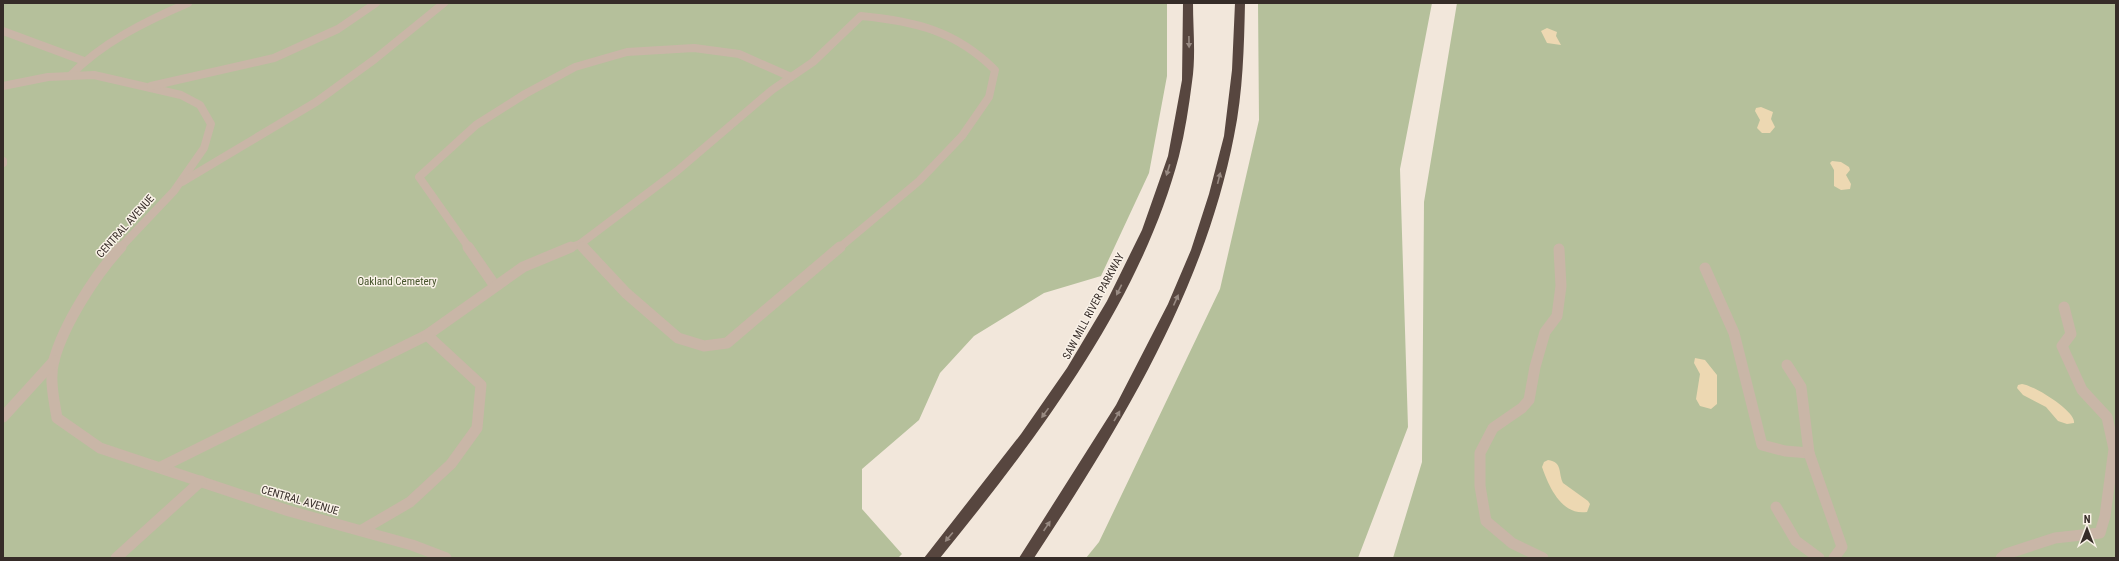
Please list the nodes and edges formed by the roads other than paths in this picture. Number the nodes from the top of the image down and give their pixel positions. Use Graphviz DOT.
graph roads {
  1 [pos="188,3"];
  2 [pos="376,3"];
  3 [pos="444,3"];
  4 [pos="1188,3"];
  5 [pos="1240,3"];
  6 [pos="3,31"];
  7 [pos="84,61"];
  8 [pos="70,76"];
  9 [pos="791,77"];
  10 [pos="3,86"];
  11 [pos="149,87"];
  12 [pos="178,185"];
  13 [pos="580,244"];
  14 [pos="1559,249"];
  15 [pos="1704,268"];
  16 [pos="495,286"];
  17 [pos="2064,307"];
  18 [pos="427,334"];
  19 [pos="54,361"];
  20 [pos="1787,365"];
  21 [pos="3,417"];
  22 [pos="1809,453"];
  23 [pos="160,467"];
  24 [pos="201,481"];
  25 [pos="1776,507"];
  26 [pos="362,530"];
  27 [pos="116,558"];
  28 [pos="446,558"];
  29 [pos="931,558"];
  30 [pos="1026,558"];
  31 [pos="1543,558"];
  32 [pos="1819,558"];
  33 [pos="1834,558"];
  34 [pos="2001,558"];
  1 -- 7 [label="street"];
  2 -- 11 [label="street"];
  3 -- 12 [label="street"];
  4 -- 29 [label="highway, SAW MILL RIVER PARKWAY, one-way"];
  30 -- 5 [label="highway, one-way"];
  6 -- 7 [label="street"];
  7 -- 8 [label="street"];
  8 -- 10 [label="street, CENTRAL AVENUE"];
  8 -- 11 [label="street, CENTRAL AVENUE"];
  9 -- 13 [label="street"];
  9 -- 13 [label="street"];
  9 -- 16 [label="street"];
  11 -- 12 [label="street, CENTRAL AVENUE"];
  12 -- 19 [label="street, CENTRAL AVENUE"];
  13 -- 16 [label="street"];
  14 -- 31 [label="street"];
  15 -- 22 [label="street"];
  16 -- 18 [label="street"];
  17 -- 34 [label="street"];
  18 -- 23 [label="street"];
  18 -- 26 [label="street"];
  19 -- 21 [label="street"];
  19 -- 23 [label="street, CENTRAL AVENUE"];
  20 -- 22 [label="street"];
  22 -- 33 [label="street"];
  23 -- 24 [label="street, CENTRAL AVENUE"];
  24 -- 26 [label="street, CENTRAL AVENUE"];
  24 -- 27 [label="street"];
  25 -- 32 [label="street"];
  26 -- 28 [label="street, CENTRAL AVENUE"];
}
